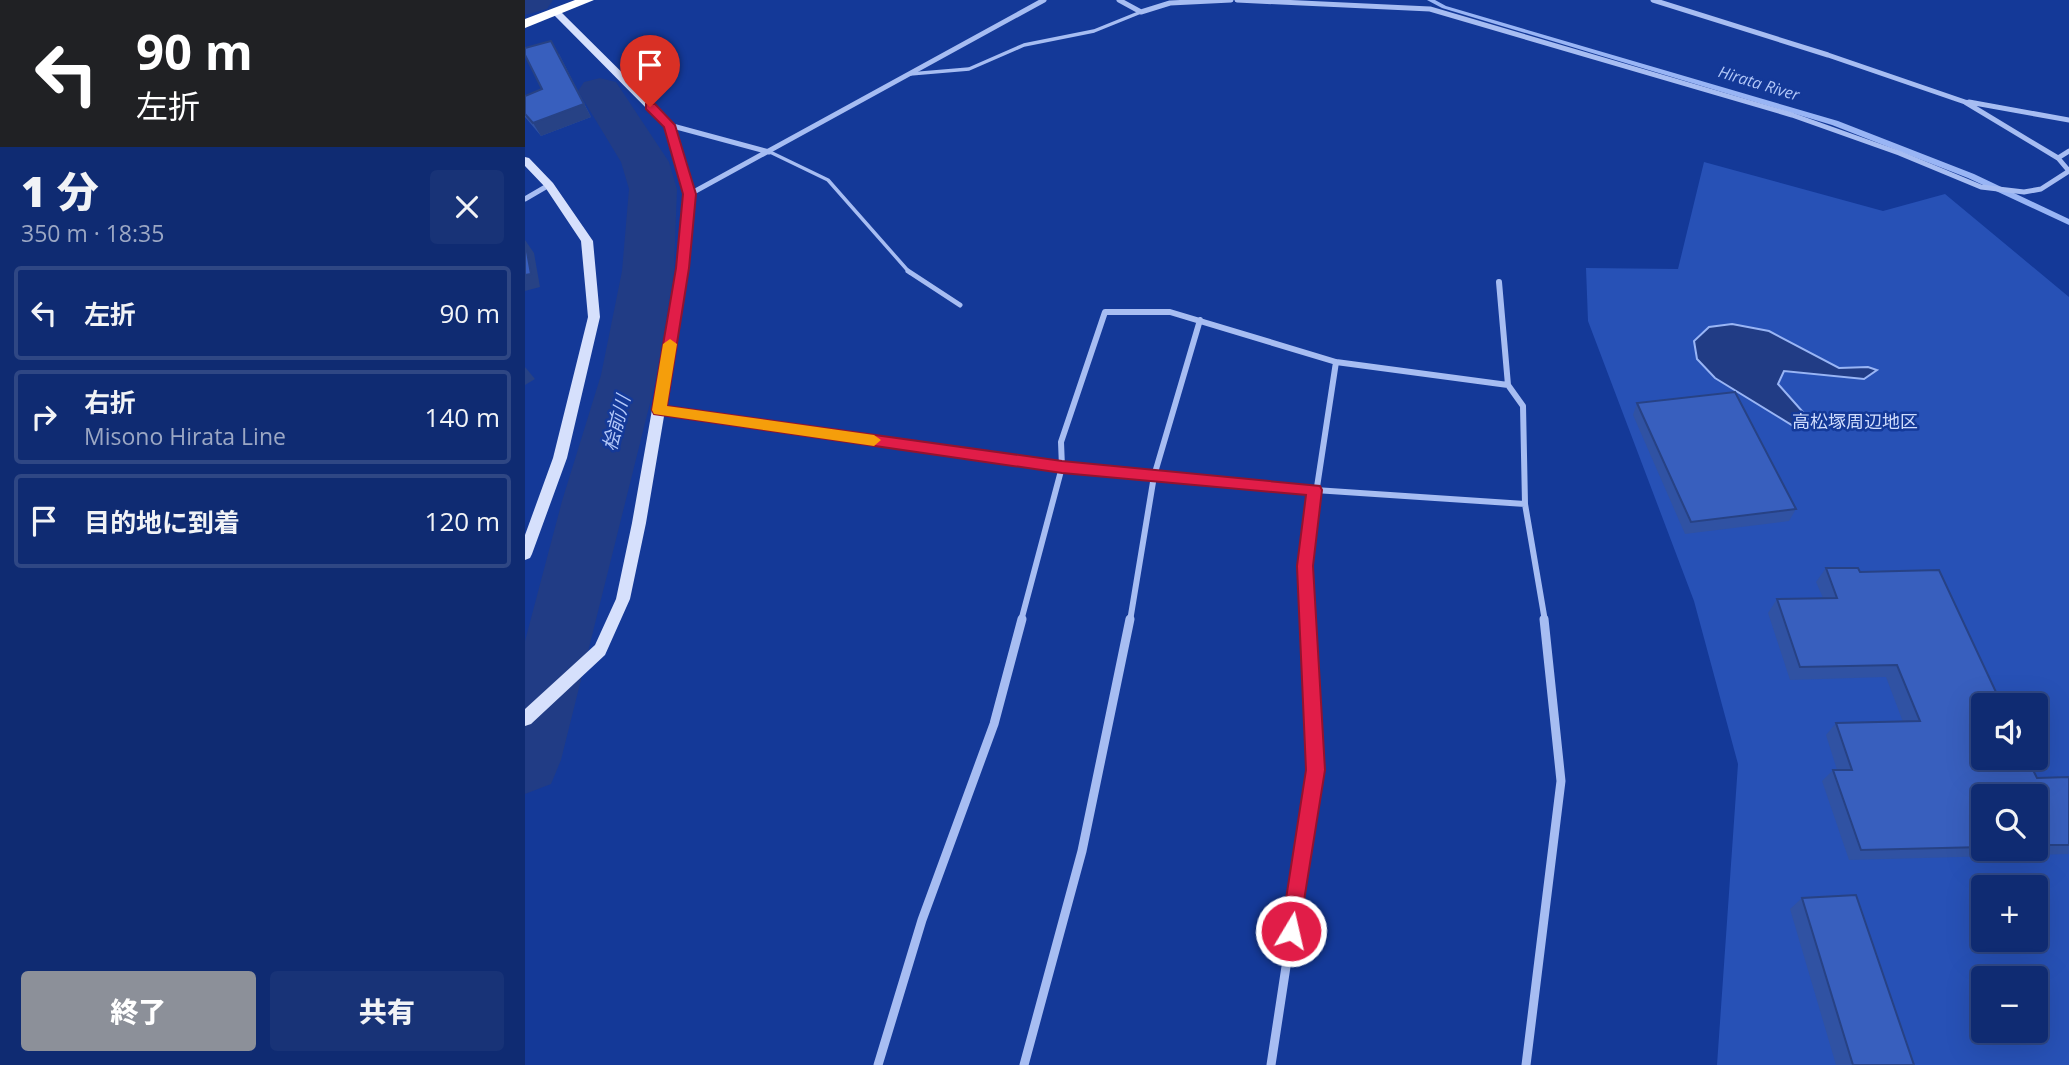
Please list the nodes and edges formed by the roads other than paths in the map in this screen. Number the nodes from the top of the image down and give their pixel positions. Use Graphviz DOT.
graph roads {
  1 [pos="587,0"];
  2 [pos="1044,0"];
  3 [pos="1119,0"];
  4 [pos="1231,0"];
  5 [pos="1237,0"];
  6 [pos="1653,0"];
  7 [pos="556,12"];
  8 [pos="1141,12"];
  9 [pos="525,24"];
  10 [pos="910,74"];
  11 [pos="1965,102"];
  12 [pos="2069,120"];
  13 [pos="669,125"];
  14 [pos="2069,150"];
  15 [pos="770,152"];
  16 [pos="2058,158"];
  17 [pos="525,160"];
  18 [pos="2069,171"];
  19 [pos="549,185"];
  20 [pos="689,194"];
  21 [pos="525,200"];
  22 [pos="1499,282"];
  23 [pos="960,305"];
  24 [pos="1200,320"];
  25 [pos="1336,362"];
  26 [pos="1508,385"];
  27 [pos="659,410"];
  28 [pos="1062,467"];
  29 [pos="1154,476"];
  30 [pos="1315,490"];
  31 [pos="1525,504"];
  32 [pos="525,554"];
  33 [pos="525,719"];
  34 [pos="878,1065"];
  35 [pos="1024,1065"];
  36 [pos="1271,1065"];
  37 [pos="1526,1065"];
  1 -- 7 [label="highway"];
  2 -- 10 [label="street"];
  3 -- 8 [label="street"];
  4 -- 8 [label="street"];
  5 -- 18 [label="street"];
  6 -- 11 [label="street"];
  7 -- 9 [label="highway"];
  7 -- 13 [label="main road"];
  8 -- 10 [label="lane"];
  10 -- 15 [label="street"];
  11 -- 12 [label="street"];
  11 -- 16 [label="street"];
  13 -- 15 [label="street"];
  13 -- 20 [label="main road"];
  14 -- 16 [label="street"];
  15 -- 20 [label="street"];
  15 -- 23 [label="lane"];
  16 -- 18 [label="street"];
  17 -- 19 [label="main road"];
  19 -- 21 [label="street"];
  19 -- 32 [label="main road"];
  20 -- 27 [label="main road"];
  22 -- 26 [label="street"];
  24 -- 25 [label="street"];
  24 -- 28 [label="street"];
  24 -- 29 [label="street"];
  25 -- 26 [label="street"];
  25 -- 30 [label="street"];
  26 -- 31 [label="street"];
  27 -- 28 [label="street"];
  27 -- 33 [label="main road"];
  28 -- 29 [label="street"];
  28 -- 34 [label="street"];
  29 -- 30 [label="street"];
  29 -- 35 [label="street"];
  30 -- 31 [label="street"];
  30 -- 36 [label="street"];
  31 -- 37 [label="street"];
}
